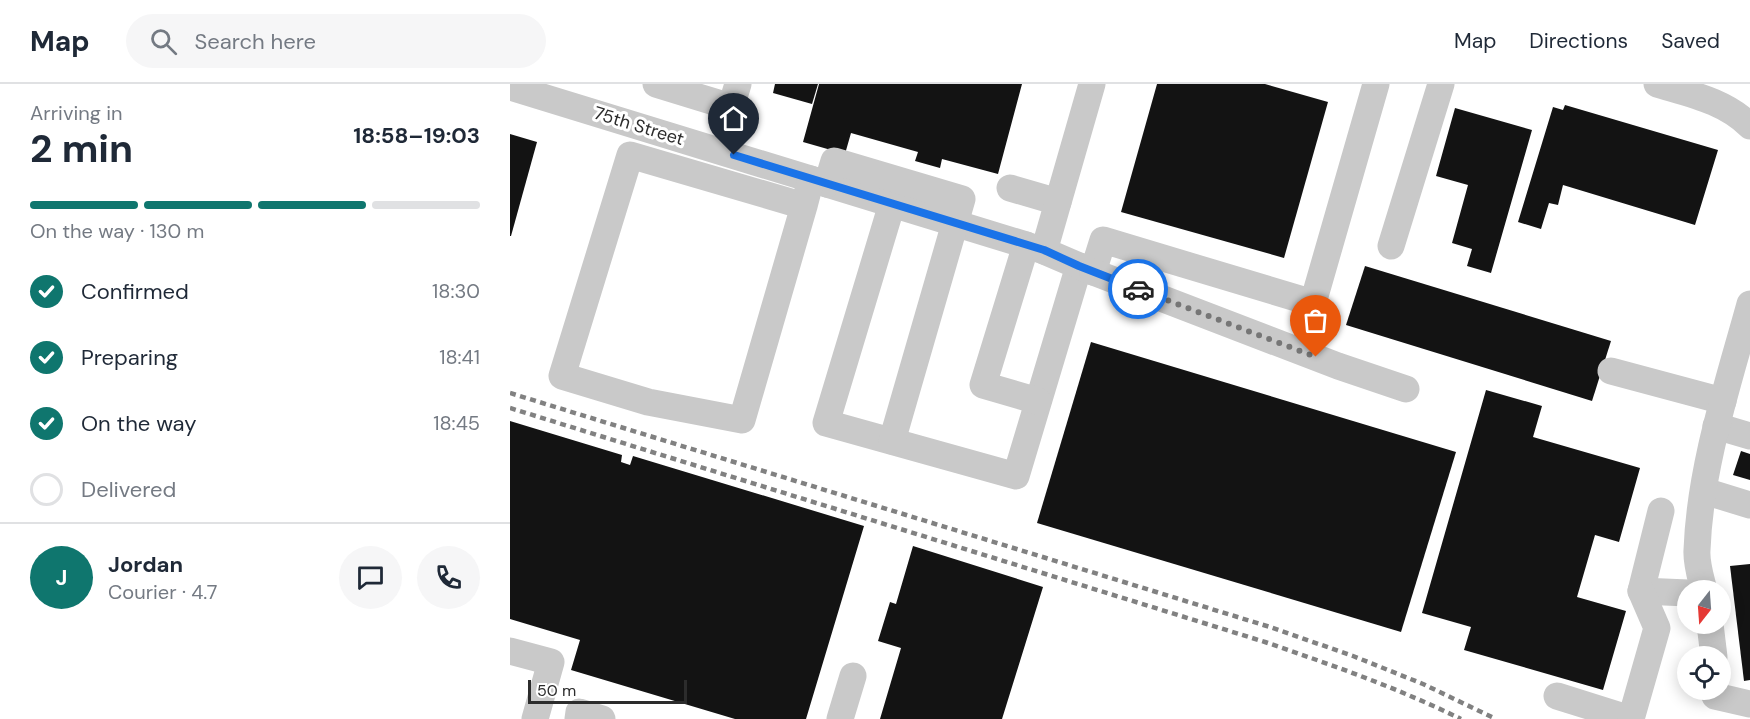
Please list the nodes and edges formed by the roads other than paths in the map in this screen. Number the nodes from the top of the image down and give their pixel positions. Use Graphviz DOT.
graph roads {
  1 [pos="656,84"];
  2 [pos="738,84"];
  3 [pos="1092,84"];
  4 [pos="1376,84"];
  5 [pos="1441,84"];
  6 [pos="1635,84"];
  7 [pos="1649,84"];
  8 [pos="1657,84"];
  9 [pos="510,87"];
  10 [pos="1750,126"];
  11 [pos="696,143"];
  12 [pos="687,172"];
  13 [pos="819,181"];
  14 [pos="1010,188"];
  15 [pos="1058,202"];
  16 [pos="892,204"];
  17 [pos="804,206"];
  18 [pos="955,223"];
  19 [pos="1391,246"];
  20 [pos="1035,248"];
  21 [pos="1086,269"];
  22 [pos="1750,304"];
  23 [pos="1611,371"];
  24 [pos="1406,389"];
  25 [pos="1038,401"];
  26 [pos="1720,414"];
  27 [pos="1750,436"];
  28 [pos="892,441"];
  29 [pos="1704,491"];
  30 [pos="1750,505"];
  31 [pos="1661,511"];
  32 [pos="1702,580"];
  33 [pos="1641,591"];
  34 [pos="1677,593"];
  35 [pos="510,651"];
  36 [pos="853,676"];
  37 [pos="1557,696"];
  38 [pos="1715,702"];
  39 [pos="1750,704"];
  40 [pos="535,719"];
  41 [pos="578,719"];
  42 [pos="602,719"];
  43 [pos="840,719"];
  44 [pos="1630,719"];
  1 -- 2 [label="street"];
  3 -- 15 [label="street"];
  4 -- 21 [label="street"];
  5 -- 19 [label="street"];
  6 -- 7 [label="street"];
  8 -- 10 [label="street"];
  9 -- 11 [label="street, 75th Street"];
  11 -- 12 [label="street"];
  11 -- 13 [label="street, 75th Street"];
  12 -- 17 [label="street"];
  12 -- 17 [label="street"];
  13 -- 16 [label="street, 75th Street"];
  13 -- 17 [label="street"];
  13 -- 18 [label="street"];
  14 -- 15 [label="street"];
  15 -- 20 [label="street"];
  16 -- 18 [label="street, 75th Street"];
  16 -- 28 [label="street"];
  18 -- 20 [label="street, 75th Street"];
  18 -- 28 [label="street"];
  20 -- 21 [label="street, 75th Street"];
  20 -- 25 [label="street"];
  21 -- 24 [label="street, 75th Street"];
  21 -- 25 [label="street"];
  22 -- 26 [label="street"];
  23 -- 26 [label="street"];
  25 -- 28 [label="street"];
  26 -- 27 [label="street"];
  26 -- 29 [label="street"];
  29 -- 30 [label="street"];
  29 -- 32 [label="street"];
  31 -- 33 [label="street"];
  33 -- 34 [label="street"];
  33 -- 44 [label="street"];
  35 -- 40 [label="street"];
  36 -- 43 [label="street"];
  37 -- 44 [label="street"];
  38 -- 39 [label="street"];
  41 -- 42 [label="street"];
}
